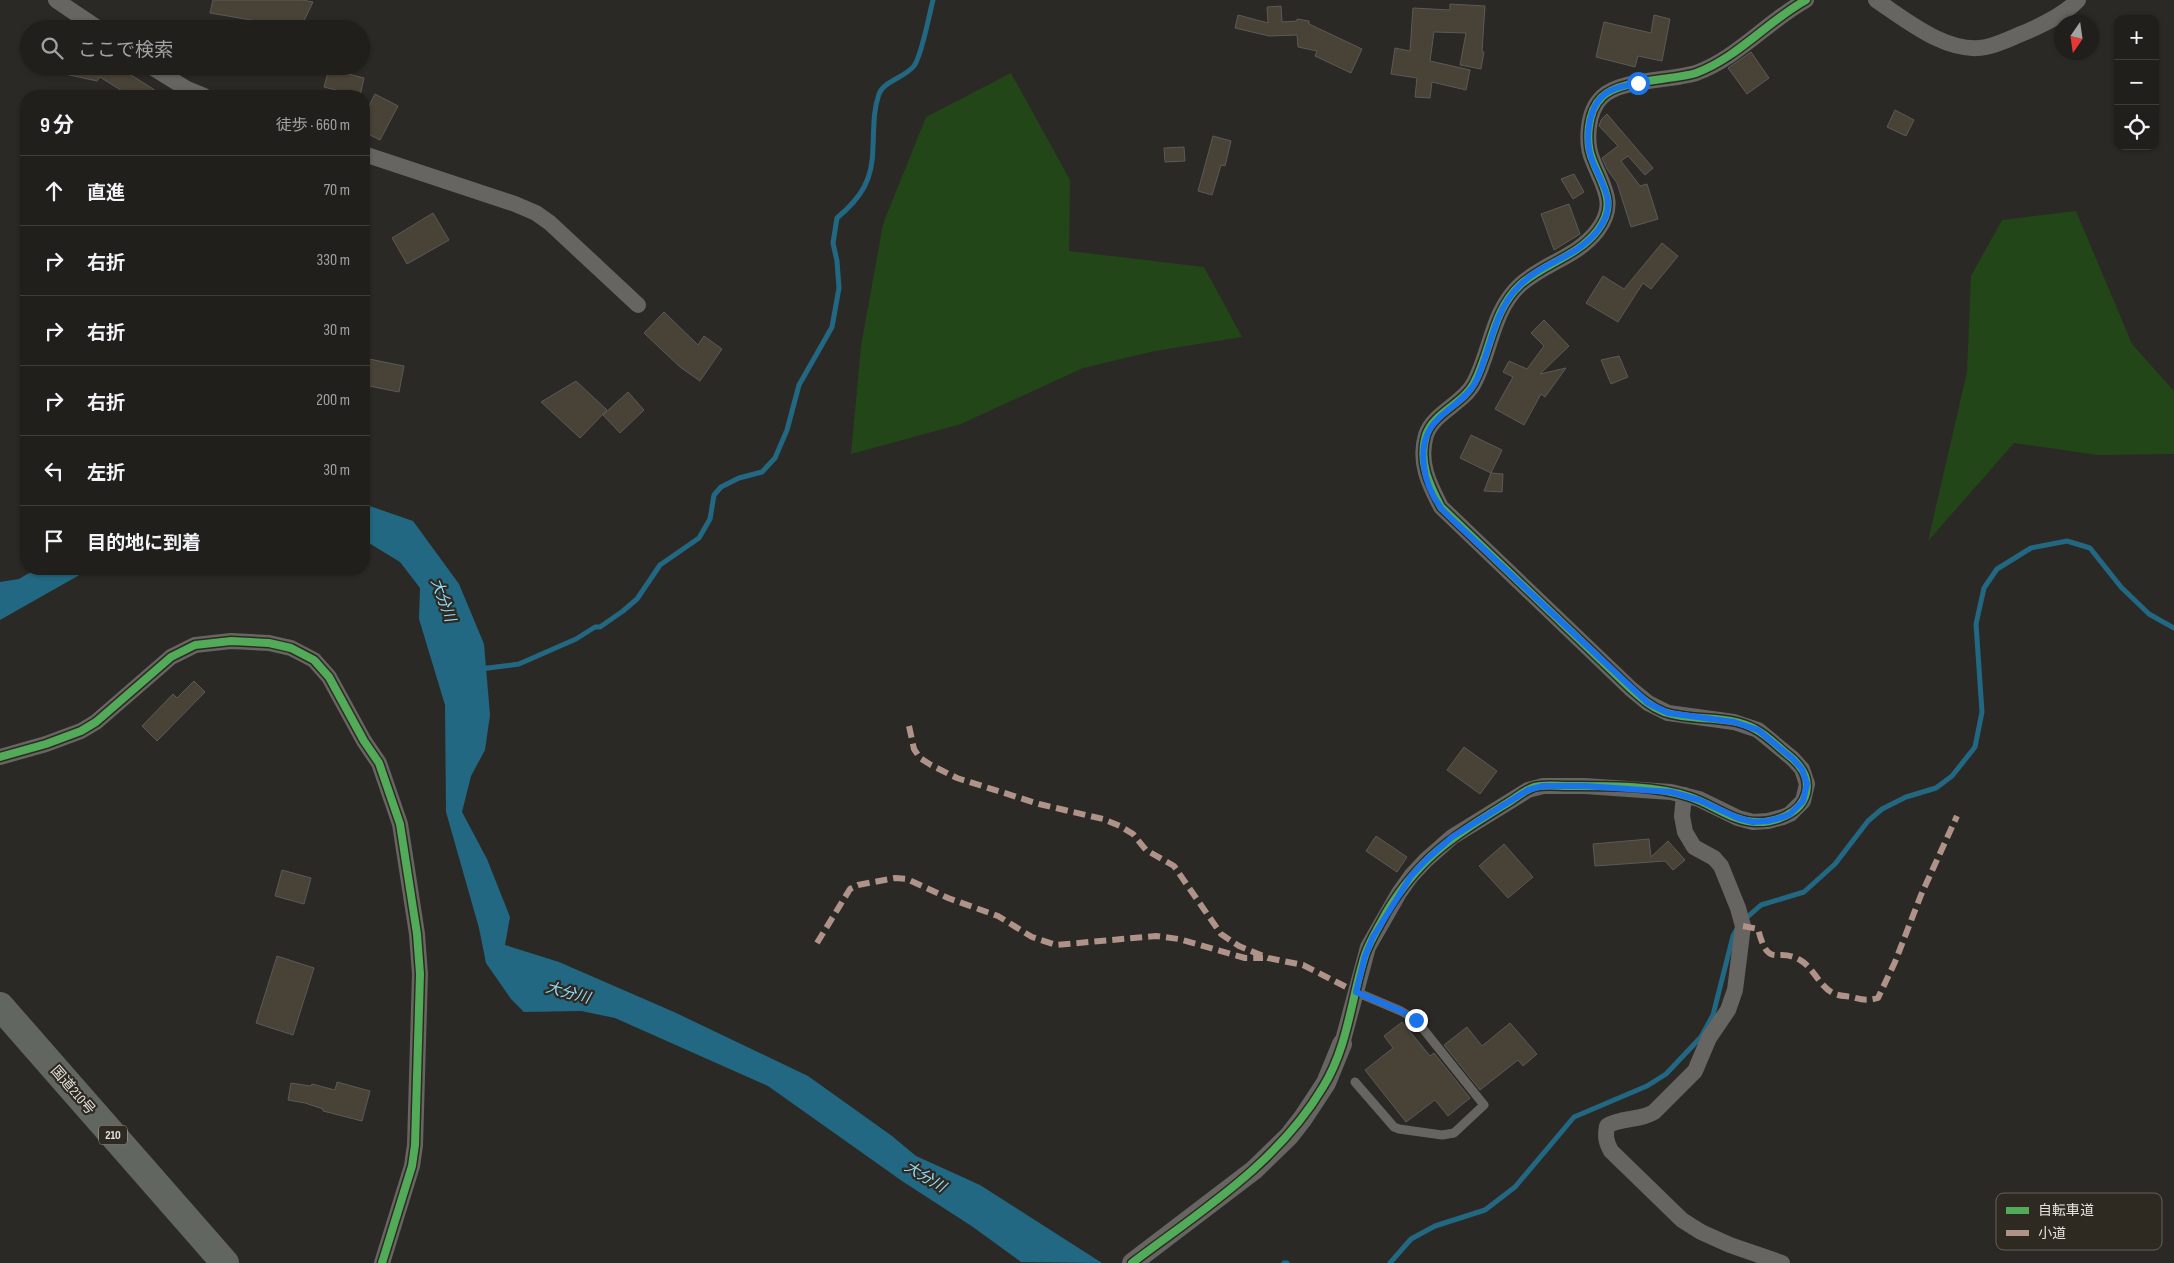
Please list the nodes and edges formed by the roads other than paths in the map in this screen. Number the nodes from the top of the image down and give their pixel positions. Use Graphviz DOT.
graph roads {
  1 [pos="56,0"];
  2 [pos="1806,0"];
  3 [pos="1876,0"];
  4 [pos="2078,0"];
  5 [pos="86,20"];
  6 [pos="164,75"];
  7 [pos="189,90"];
  8 [pos="370,156"];
  9 [pos="638,306"];
  10 [pos="0,757"];
  11 [pos="1684,795"];
  12 [pos="1356,992"];
  13 [pos="0,1006"];
  14 [pos="1342,1044"];
  15 [pos="1355,1082"];
  16 [pos="1137,1259"];
  17 [pos="225,1263"];
  18 [pos="382,1263"];
  19 [pos="1782,1263"];
  1 -- 5 [label="street"];
  2 -- 11 [label="street"];
  3 -- 4 [label="street"];
  6 -- 7 [label="street"];
  8 -- 9 [label="street"];
  10 -- 18 [label="street"];
  11 -- 12 [label="street"];
  11 -- 19 [label="street"];
  12 -- 14 [label="street"];
  12 -- 15 [label="lane"];
  13 -- 17 [label="highway, 国道210号 / 210"];
  14 -- 16 [label="street"];
}
